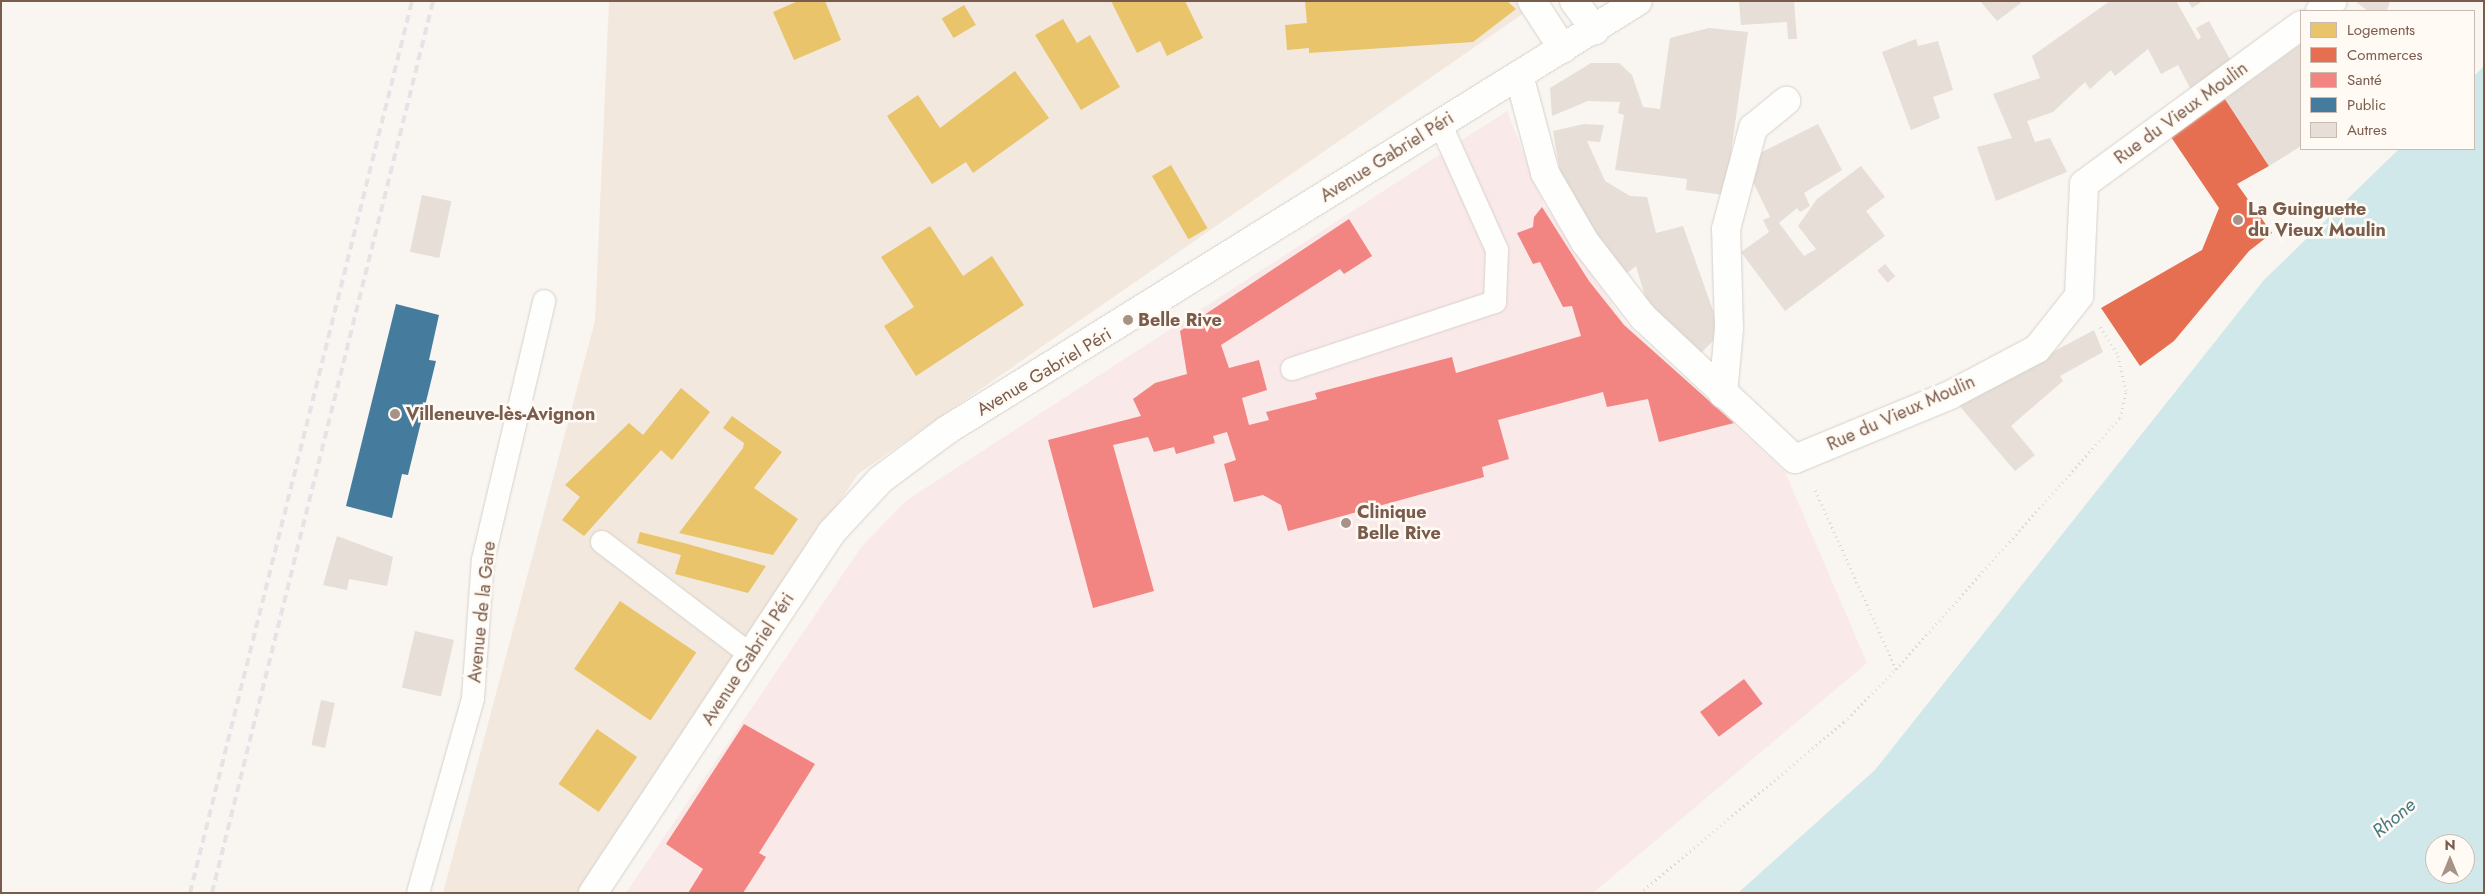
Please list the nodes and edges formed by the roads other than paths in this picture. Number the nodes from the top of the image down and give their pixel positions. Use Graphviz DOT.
graph roads {
  1 [pos="1532,1"];
  2 [pos="1574,1"];
  3 [pos="2333,1"];
  4 [pos="1634,2"];
  5 [pos="2321,10"];
  6 [pos="2300,26"];
  7 [pos="1595,30"];
  8 [pos="1563,49"];
  9 [pos="1519,75"];
  10 [pos="1786,101"];
  11 [pos="1440,123"];
  12 [pos="544,300"];
  13 [pos="1292,369"];
  14 [pos="1722,394"];
  15 [pos="602,542"];
  16 [pos="750,655"];
  17 [pos="418,893"];
  18 [pos="593,893"];
  1 -- 8 [label="street"];
  2 -- 7 [label="street"];
  3 -- 5 [label="street"];
  4 -- 7 [label="street, Avenue Gabriel Péri"];
  6 -- 14 [label="street, Rue du Vieux Moulin"];
  7 -- 8 [label="street, Avenue Gabriel Péri"];
  8 -- 9 [label="street, Avenue Gabriel Péri"];
  9 -- 11 [label="street, Avenue Gabriel Péri"];
  9 -- 14 [label="street"];
  10 -- 14 [label="street"];
  11 -- 13 [label="lane"];
  11 -- 16 [label="street, Avenue Gabriel Péri"];
  12 -- 17 [label="lane, Avenue de la Gare"];
  15 -- 16 [label="lane"];
  16 -- 18 [label="street, Avenue Gabriel Péri"];
}
